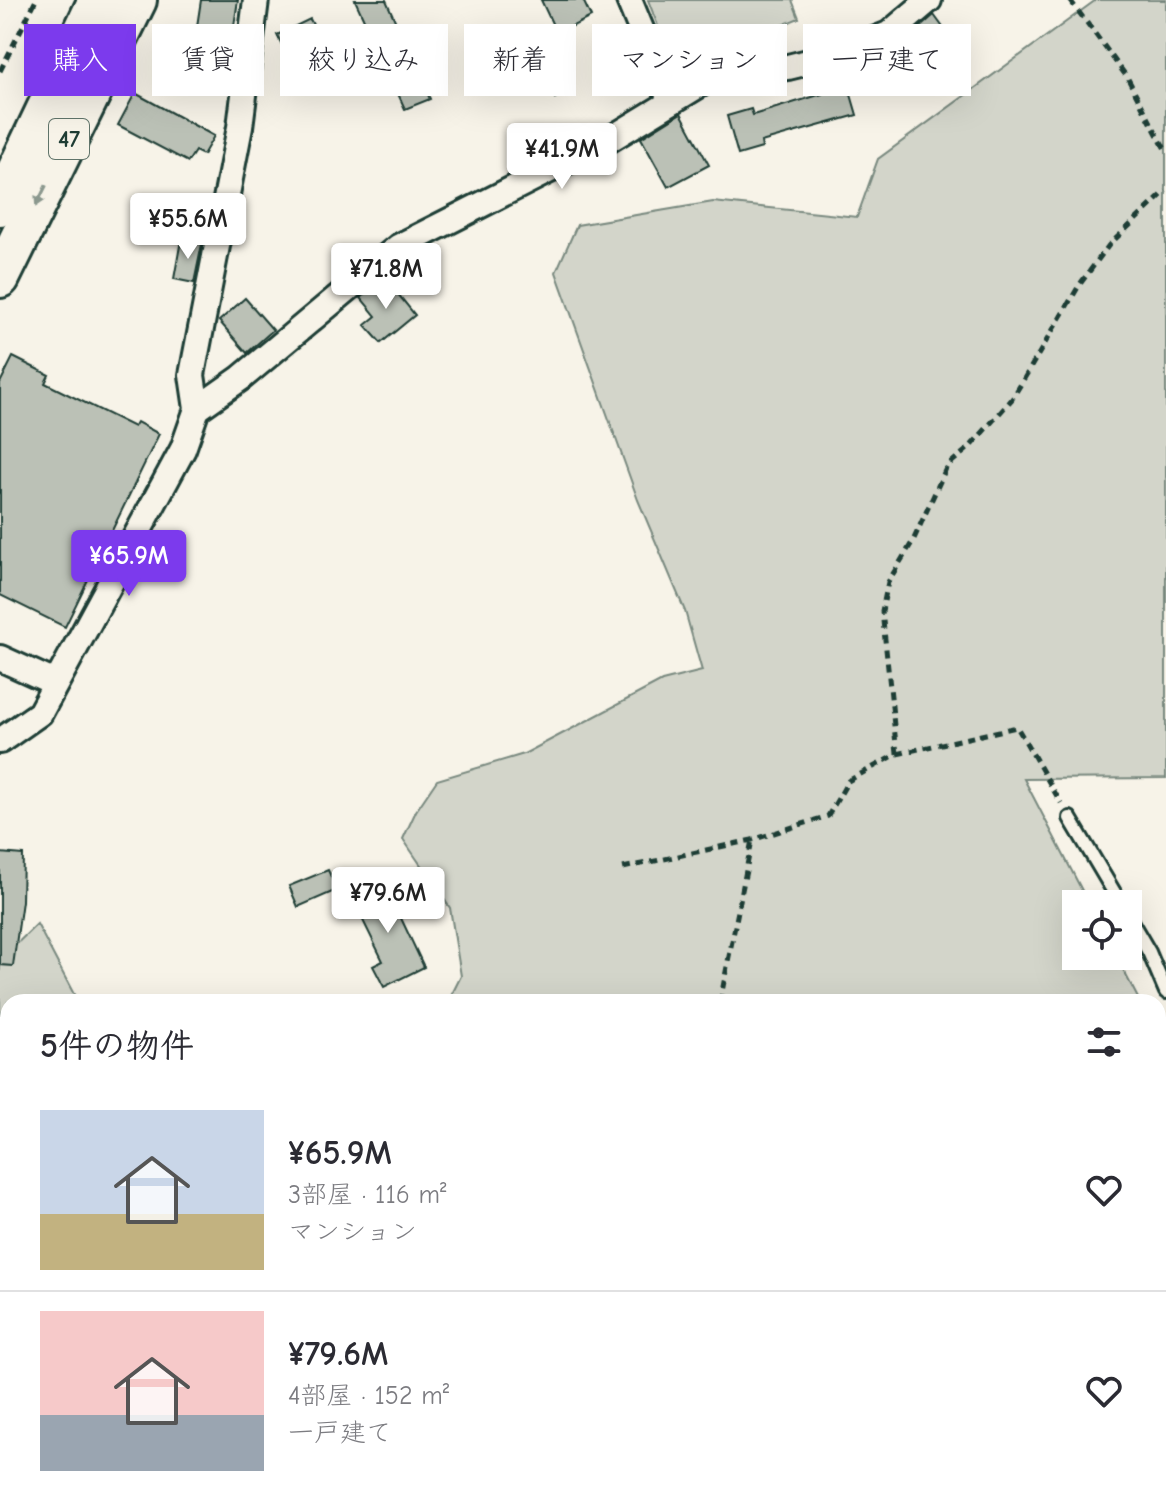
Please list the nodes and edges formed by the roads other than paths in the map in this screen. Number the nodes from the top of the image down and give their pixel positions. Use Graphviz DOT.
graph roads {
  1 [pos="98,0"];
  2 [pos="137,0"];
  3 [pos="629,0"];
  4 [pos="929,0"];
  5 [pos="262,2"];
  6 [pos="671,102"];
  7 [pos="0,206"];
  8 [pos="0,278"];
  9 [pos="197,409"];
  10 [pos="0,658"];
  11 [pos="55,683"];
  12 [pos="0,741"];
  13 [pos="1070,818"];
  14 [pos="1113,890"];
  15 [pos="1142,940"];
  16 [pos="1166,992"];
  1 -- 7 [label="main road, 47"];
  2 -- 8 [label="main road, 47, one-way"];
  3 -- 6 [label="street"];
  4 -- 6 [label="street"];
  5 -- 9 [label="street"];
  6 -- 9 [label="street"];
  9 -- 11 [label="street"];
  10 -- 11 [label="street"];
  11 -- 12 [label="street"];
  13 -- 14 [label="lane"];
  15 -- 16 [label="lane"];
}
